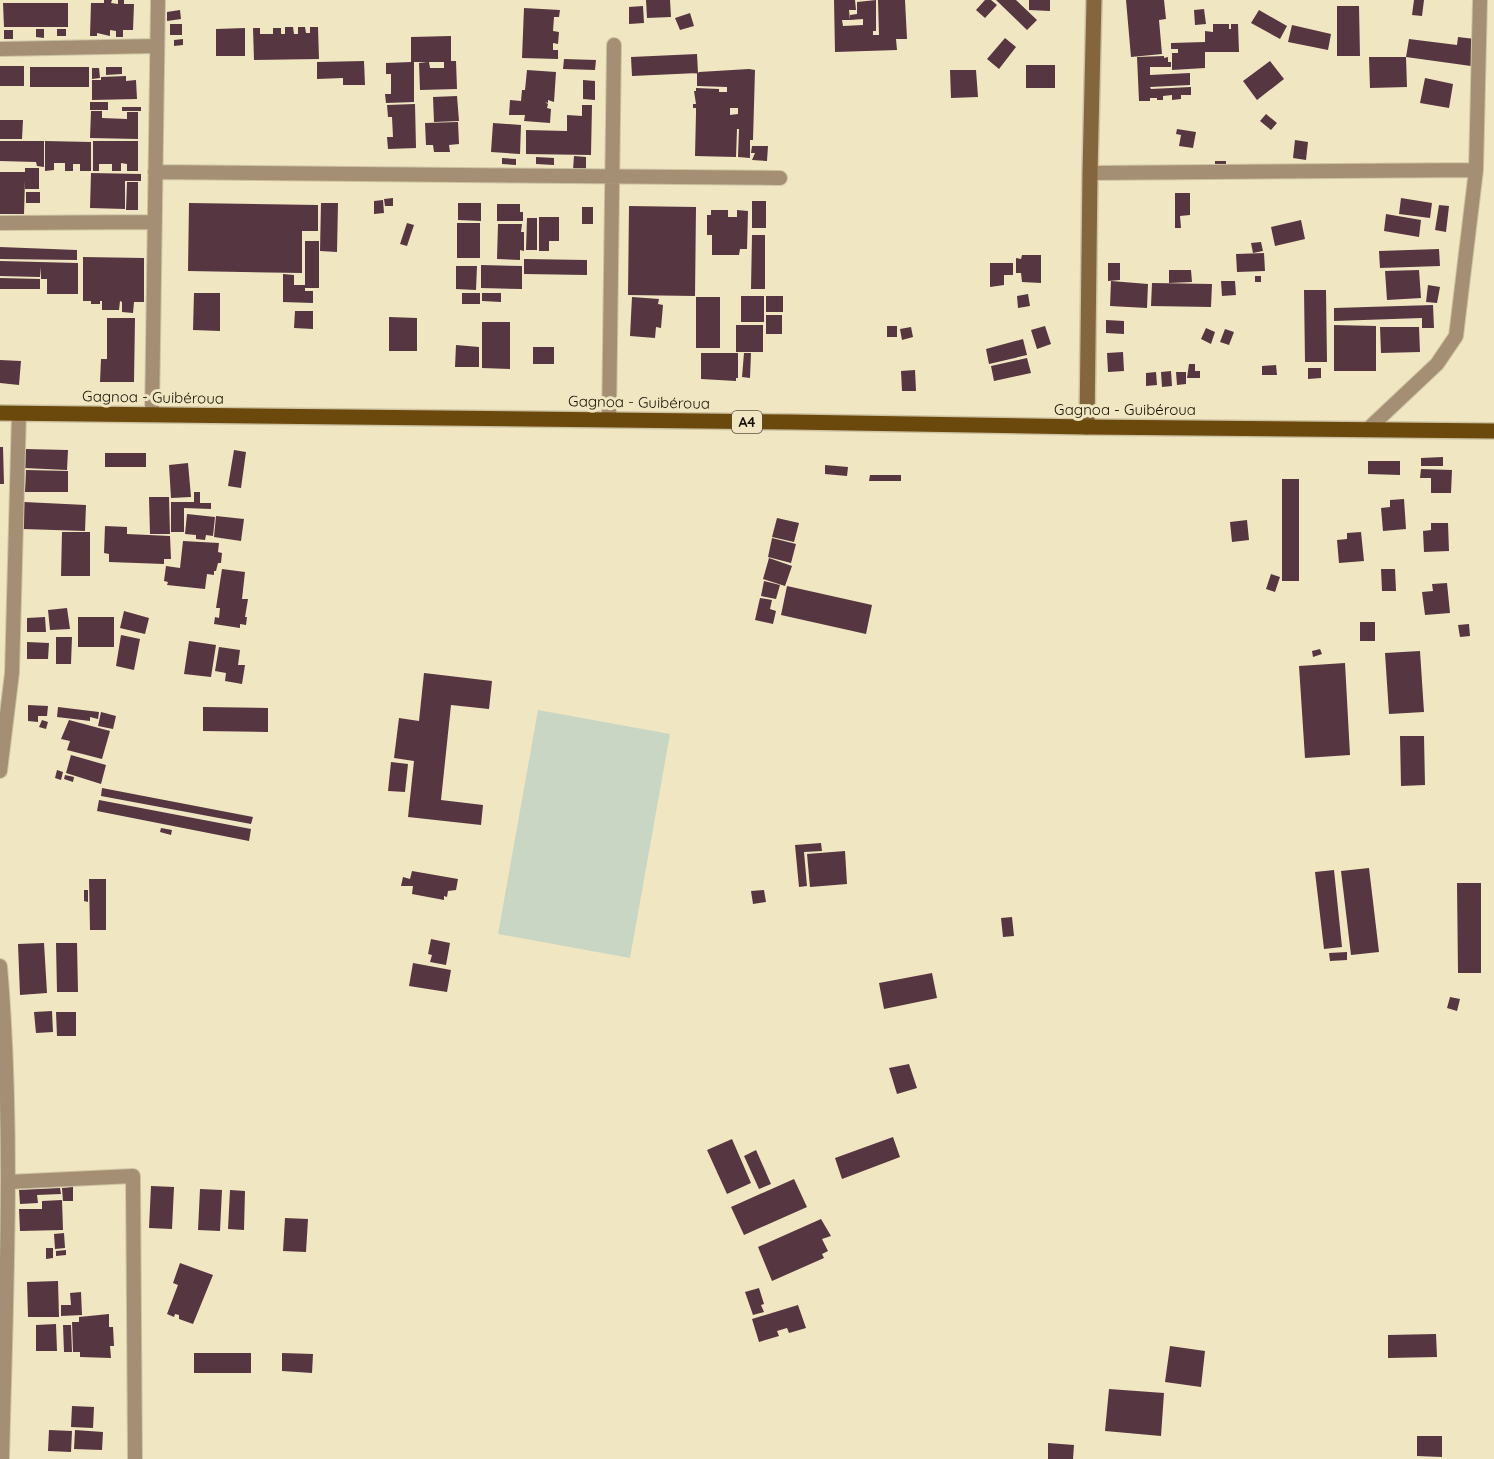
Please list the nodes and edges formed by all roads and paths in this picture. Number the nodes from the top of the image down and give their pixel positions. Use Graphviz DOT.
graph roads {
  1 [pos="158,0"];
  2 [pos="1094,0"];
  3 [pos="1480,0"];
  4 [pos="614,45"];
  5 [pos="157,46"];
  6 [pos="0,49"];
  7 [pos="1476,170"];
  8 [pos="155,172"];
  9 [pos="1090,173"];
  10 [pos="612,177"];
  11 [pos="780,178"];
  12 [pos="154,222"];
  13 [pos="0,223"];
  14 [pos="0,413"];
  15 [pos="19,413"];
  16 [pos="152,415"];
  17 [pos="609,420"];
  18 [pos="1087,427"];
  19 [pos="1368,429"];
  20 [pos="1494,431"];
  21 [pos="6,673"];
  22 [pos="0,771"];
  23 [pos="0,966"];
  24 [pos="8,1182"];
  25 [pos="2,1459"];
  26 [pos="135,1459"];
  1 -- 5 [label="street"];
  2 -- 9 [label="street"];
  3 -- 7 [label="street"];
  4 -- 10 [label="street"];
  5 -- 6 [label="street"];
  5 -- 8 [label="street"];
  7 -- 9 [label="street"];
  7 -- 19 [label="street"];
  8 -- 10 [label="street"];
  8 -- 12 [label="street"];
  9 -- 18 [label="street"];
  10 -- 11 [label="street"];
  10 -- 17 [label="street"];
  12 -- 13 [label="street"];
  12 -- 16 [label="street"];
  14 -- 15 [label="main road, Gagnoa - Guibéroua / A4"];
  15 -- 16 [label="main road, Gagnoa - Guibéroua / A4"];
  15 -- 21 [label="street"];
  16 -- 17 [label="main road, Gagnoa - Guibéroua / A4"];
  17 -- 18 [label="main road, Gagnoa - Guibéroua / A4"];
  18 -- 19 [label="main road, Gagnoa - Guibéroua / A4"];
  19 -- 20 [label="main road, Gagnoa - Guibéroua / A4"];
  21 -- 22 [label="street"];
  23 -- 24 [label="street"];
  24 -- 25 [label="street"];
  24 -- 26 [label="street"];
}
